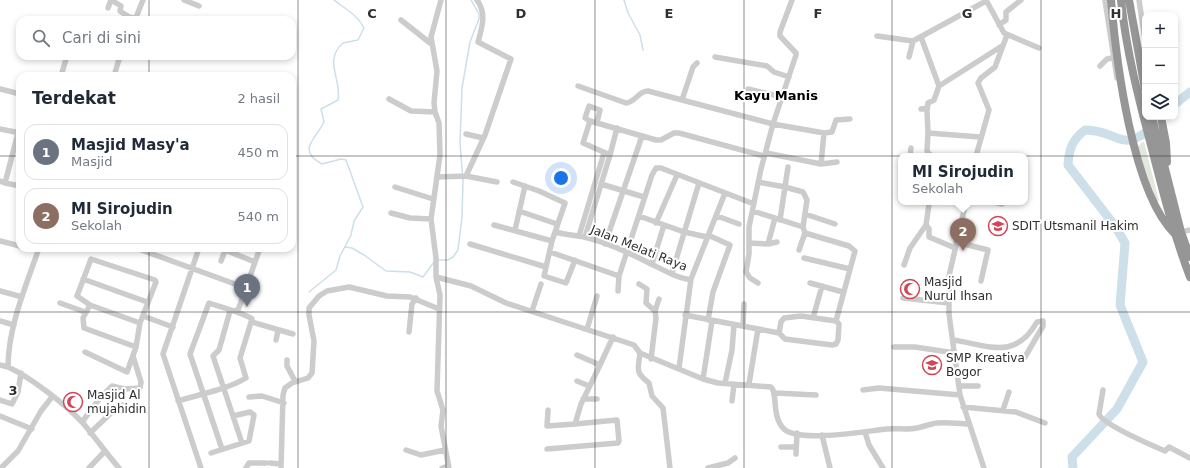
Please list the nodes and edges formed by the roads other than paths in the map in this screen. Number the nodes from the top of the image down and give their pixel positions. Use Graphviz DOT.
graph roads {
  1 [pos="111,0"];
  2 [pos="143,0"];
  3 [pos="184,0"];
  4 [pos="441,0"];
  5 [pos="478,0"];
  6 [pos="792,0"];
  7 [pos="1022,0"];
  8 [pos="1105,0"];
  9 [pos="1111,0"];
  10 [pos="1121,0"];
  11 [pos="1129,0"];
  12 [pos="1133,0"];
  13 [pos="1139,0"];
  14 [pos="986,1"];
  15 [pos="199,6"];
  16 [pos="108,8"];
  17 [pos="127,16"];
  18 [pos="136,16"];
  19 [pos="401,20"];
  20 [pos="1142,20"];
  21 [pos="999,25"];
  22 [pos="1007,35"];
  23 [pos="877,36"];
  24 [pos="921,37"];
  25 [pos="913,41"];
  26 [pos="430,43"];
  27 [pos="1002,46"];
  28 [pos="1039,48"];
  29 [pos="1142,55"];
  30 [pos="715,57"];
  31 [pos="909,57"];
  32 [pos="1112,58"];
  33 [pos="66,60"];
  34 [pos="119,60"];
  35 [pos="696,63"];
  36 [pos="1100,66"];
  37 [pos="62,72"];
  38 [pos="115,72"];
  39 [pos="789,77"];
  40 [pos="1144,84"];
  41 [pos="578,86"];
  42 [pos="939,86"];
  43 [pos="0,89"];
  44 [pos="748,89"];
  45 [pos="16,93"];
  46 [pos="782,97"];
  47 [pos="389,99"];
  48 [pos="682,100"];
  49 [pos="1125,110"];
  50 [pos="435,112"];
  51 [pos="850,119"];
  52 [pos="590,120"];
  53 [pos="1153,120"];
  54 [pos="1160,120"];
  55 [pos="597,122"];
  56 [pos="773,124"];
  57 [pos="0,128"];
  58 [pos="617,128"];
  59 [pos="16,132"];
  60 [pos="824,133"];
  61 [pos="928,133"];
  62 [pos="466,134"];
  63 [pos="642,136"];
  64 [pos="1157,136"];
  65 [pos="980,137"];
  66 [pos="484,138"];
  67 [pos="16,142"];
  68 [pos="911,148"];
  69 [pos="604,153"];
  70 [pos="910,153"];
  71 [pos="929,153"];
  72 [pos="977,153"];
  73 [pos="765,154"];
  74 [pos="610,155"];
  75 [pos="837,162"];
  76 [pos="821,164"];
  77 [pos="788,167"];
  78 [pos="677,175"];
  79 [pos="463,176"];
  80 [pos="438,177"];
  81 [pos="2,182"];
  82 [pos="497,182"];
  83 [pos="513,182"];
  84 [pos="758,182"];
  85 [pos="698,183"];
  86 [pos="601,184"];
  87 [pos="16,185"];
  88 [pos="525,186"];
  89 [pos="785,186"];
  90 [pos="395,187"];
  91 [pos="623,191"];
  92 [pos="725,193"];
  93 [pos="594,196"];
  94 [pos="644,197"];
  95 [pos="433,199"];
  96 [pos="754,204"];
  97 [pos="929,205"];
  98 [pos="965,205"];
  99 [pos="753,210"];
  100 [pos="520,211"];
  101 [pos="391,213"];
  102 [pos="805,214"];
  103 [pos="639,216"];
  104 [pos="717,216"];
  105 [pos="778,219"];
  106 [pos="431,220"];
  107 [pos="656,223"];
  108 [pos="557,224"];
  109 [pos="739,224"];
  110 [pos="835,224"];
  111 [pos="494,225"];
  112 [pos="664,225"];
  113 [pos="926,225"];
  114 [pos="515,230"];
  115 [pos="804,230"];
  116 [pos="1190,230"];
  117 [pos="556,232"];
  118 [pos="684,232"];
  119 [pos="1178,233"];
  120 [pos="708,236"];
  121 [pos="582,237"];
  122 [pos="0,241"];
  123 [pos="552,241"];
  124 [pos="777,242"];
  125 [pos="749,243"];
  126 [pos="470,244"];
  127 [pos="605,244"];
  128 [pos="768,244"];
  129 [pos="16,245"];
  130 [pos="956,245"];
  131 [pos="629,246"];
  132 [pos="799,250"];
  133 [pos="38,252"];
  134 [pos="147,252"];
  135 [pos="198,252"];
  136 [pos="225,252"];
  137 [pos="233,252"];
  138 [pos="259,252"];
  139 [pos="550,252"];
  140 [pos="626,253"];
  141 [pos="655,255"];
  142 [pos="1190,257"];
  143 [pos="804,258"];
  144 [pos="221,260"];
  145 [pos="575,260"];
  146 [pos="255,262"];
  147 [pos="652,264"];
  148 [pos="904,265"];
  149 [pos="546,267"];
  150 [pos="192,269"];
  151 [pos="850,269"];
  152 [pos="672,273"];
  153 [pos="619,276"];
  154 [pos="436,277"];
  155 [pos="1190,277"];
  156 [pos="83,279"];
  157 [pos="691,279"];
  158 [pos="981,281"];
  159 [pos="758,283"];
  160 [pos="810,283"];
  161 [pos="541,284"];
  162 [pos="639,284"];
  163 [pos="822,286"];
  164 [pos="246,288"];
  165 [pos="618,291"];
  166 [pos="0,292"];
  167 [pos="843,292"];
  168 [pos="597,296"];
  169 [pos="22,297"];
  170 [pos="416,298"];
  171 [pos="903,298"];
  172 [pos="659,299"];
  173 [pos="147,302"];
  174 [pos="60,303"];
  175 [pos="949,303"];
  176 [pos="744,304"];
  177 [pos="90,305"];
  178 [pos="439,309"];
  179 [pos="232,311"];
  180 [pos="532,311"];
  181 [pos="655,311"];
  182 [pos="85,312"];
  183 [pos="685,315"];
  184 [pos="143,316"];
  185 [pos="813,318"];
  186 [pos="710,320"];
  187 [pos="0,321"];
  188 [pos="836,321"];
  189 [pos="252,322"];
  190 [pos="140,324"];
  191 [pos="734,324"];
  192 [pos="14,325"];
  193 [pos="743,326"];
  194 [pos="173,327"];
  195 [pos="588,329"];
  196 [pos="758,329"];
  197 [pos="278,330"];
  198 [pos="409,332"];
  199 [pos="779,333"];
  200 [pos="293,334"];
  201 [pos="613,337"];
  202 [pos="276,340"];
  203 [pos="953,340"];
  204 [pos="136,347"];
  205 [pos="894,347"];
  206 [pos="85,352"];
  207 [pos="640,353"];
  208 [pos="955,353"];
  209 [pos="577,355"];
  210 [pos="133,356"];
  211 [pos="1025,357"];
  212 [pos="651,359"];
  213 [pos="287,360"];
  214 [pos="600,364"];
  215 [pos="0,365"];
  216 [pos="8,367"];
  217 [pos="679,368"];
  218 [pos="21,373"];
  219 [pos="703,379"];
  220 [pos="295,381"];
  221 [pos="577,381"];
  222 [pos="725,383"];
  223 [pos="734,384"];
  224 [pos="749,384"];
  225 [pos="589,386"];
  226 [pos="959,386"];
  227 [pos="978,386"];
  228 [pos="223,388"];
  229 [pos="863,390"];
  230 [pos="1104,390"];
  231 [pos="1009,392"];
  232 [pos="203,393"];
  233 [pos="775,393"];
  234 [pos="816,395"];
  235 [pos="960,395"];
  236 [pos="52,397"];
  237 [pos="249,397"];
  238 [pos="583,399"];
  239 [pos="597,399"];
  240 [pos="0,400"];
  241 [pos="732,401"];
  242 [pos="178,402"];
  243 [pos="284,403"];
  244 [pos="123,405"];
  245 [pos="963,407"];
  246 [pos="548,410"];
  247 [pos="1003,410"];
  248 [pos="0,416"];
  249 [pos="233,416"];
  250 [pos="82,422"];
  251 [pos="1045,423"];
  252 [pos="575,424"];
  253 [pos="968,424"];
  254 [pos="32,428"];
  255 [pos="865,432"];
  256 [pos="797,433"];
  257 [pos="90,434"];
  258 [pos="822,435"];
  259 [pos="242,443"];
  260 [pos="781,447"];
  261 [pos="796,447"];
  262 [pos="222,449"];
  263 [pos="406,450"];
  264 [pos="445,450"];
  265 [pos="547,450"];
  266 [pos="105,452"];
  267 [pos="211,453"];
  268 [pos="796,454"];
  269 [pos="735,458"];
  270 [pos="1190,458"];
  271 [pos="281,466"];
  272 [pos="446,467"];
  273 [pos="1,468"];
  274 [pos="89,468"];
  275 [pos="119,468"];
  276 [pos="201,468"];
  277 [pos="246,468"];
  278 [pos="670,468"];
  279 [pos="708,468"];
  280 [pos="830,468"];
  281 [pos="883,468"];
  282 [pos="984,468"];
  1 -- 16 [label="street"];
  1 -- 17 [label="street"];
  2 -- 18 [label="street"];
  3 -- 15 [label="street"];
  4 -- 26 [label="street"];
  5 -- 66 [label="street"];
  6 -- 39 [label="street"];
  7 -- 21 [label="street"];
  8 -- 32 [label="street"];
  9 -- 49 [label="highway"];
  10 -- 64 [label="highway"];
  11 -- 40 [label="highway"];
  12 -- 29 [label="highway"];
  13 -- 20 [label="street"];
  14 -- 21 [label="street"];
  14 -- 24 [label="street"];
  19 -- 26 [label="street"];
  21 -- 22 [label="street"];
  22 -- 27 [label="street"];
  22 -- 28 [label="street"];
  23 -- 25 [label="street"];
  24 -- 25 [label="street"];
  24 -- 42 [label="street"];
  25 -- 31 [label="street"];
  26 -- 50 [label="street"];
  27 -- 42 [label="street"];
  27 -- 65 [label="street"];
  30 -- 39 [label="street"];
  32 -- 36 [label="street"];
  32 -- 49 [label="street"];
  33 -- 37 [label="street"];
  34 -- 38 [label="street"];
  35 -- 48 [label="street"];
  39 -- 46 [label="street"];
  41 -- 48 [label="street"];
  42 -- 61 [label="street"];
  43 -- 45 [label="street"];
  44 -- 46 [label="street"];
  46 -- 56 [label="street"];
  47 -- 50 [label="street"];
  48 -- 56 [label="street"];
  49 -- 119 [label="highway"];
  50 -- 80 [label="street"];
  51 -- 60 [label="street"];
  52 -- 55 [label="street"];
  52 -- 55 [label="street"];
  52 -- 69 [label="street"];
  53 -- 64 [label="highway"];
  54 -- 64 [label="highway"];
  55 -- 58 [label="street"];
  56 -- 60 [label="street"];
  56 -- 73 [label="street"];
  57 -- 59 [label="street"];
  58 -- 63 [label="street"];
  58 -- 74 [label="street"];
  60 -- 76 [label="street"];
  61 -- 65 [label="street"];
  61 -- 71 [label="street"];
  62 -- 66 [label="street"];
  63 -- 73 [label="street"];
  63 -- 91 [label="street"];
  64 -- 119 [label="highway"];
  64 -- 119 [label="highway"];
  65 -- 72 [label="street"];
  66 -- 79 [label="street"];
  67 -- 81 [label="street"];
  68 -- 70 [label="street"];
  69 -- 74 [label="street"];
  69 -- 93 [label="street"];
  73 -- 76 [label="street"];
  73 -- 84 [label="street"];
  74 -- 86 [label="street"];
  75 -- 76 [label="street"];
  77 -- 89 [label="street"];
  78 -- 85 [label="street"];
  78 -- 94 [label="street"];
  78 -- 107 [label="street"];
  79 -- 80 [label="street"];
  79 -- 82 [label="street"];
  80 -- 95 [label="street"];
  81 -- 87 [label="street"];
  83 -- 88 [label="street"];
  84 -- 89 [label="street"];
  84 -- 96 [label="street"];
  85 -- 92 [label="street"];
  85 -- 118 [label="street"];
  86 -- 91 [label="street"];
  86 -- 93 [label="street"];
  88 -- 100 [label="street"];
  88 -- 108 [label="street"];
  89 -- 102 [label="street"];
  89 -- 105 [label="street"];
  90 -- 95 [label="street"];
  91 -- 94 [label="street"];
  91 -- 127 [label="street"];
  92 -- 96 [label="street"];
  92 -- 104 [label="street"];
  93 -- 121 [label="street"];
  94 -- 103 [label="street"];
  95 -- 106 [label="street"];
  96 -- 99 [label="street"];
  97 -- 113 [label="street"];
  98 -- 130 [label="street"];
  99 -- 105 [label="street"];
  99 -- 125 [label="street"];
  100 -- 108 [label="street"];
  100 -- 114 [label="street"];
  101 -- 106 [label="street"];
  102 -- 110 [label="street"];
  102 -- 115 [label="street"];
  103 -- 107 [label="street"];
  103 -- 131 [label="street"];
  104 -- 109 [label="street"];
  104 -- 120 [label="street"];
  105 -- 115 [label="street"];
  105 -- 128 [label="street"];
  106 -- 154 [label="street"];
  107 -- 112 [label="street"];
  108 -- 117 [label="street"];
  111 -- 114 [label="street"];
  112 -- 118 [label="street"];
  112 -- 141 [label="street"];
  113 -- 130 [label="street"];
  113 -- 148 [label="street"];
  114 -- 123 [label="street"];
  115 -- 132 [label="street"];
  115 -- 151 [label="street"];
  116 -- 119 [label="street"];
  117 -- 121 [label="street, Jalan Melati Raya"];
  117 -- 123 [label="street"];
  118 -- 120 [label="street"];
  118 -- 152 [label="street"];
  119 -- 142 [label="highway"];
  119 -- 155 [label="highway"];
  120 -- 157 [label="street"];
  120 -- 186 [label="street"];
  121 -- 127 [label="street, Jalan Melati Raya"];
  122 -- 129 [label="street"];
  123 -- 139 [label="street"];
  124 -- 128 [label="street"];
  125 -- 128 [label="street"];
  125 -- 159 [label="street"];
  126 -- 149 [label="street"];
  127 -- 140 [label="street, Jalan Melati Raya"];
  130 -- 158 [label="street"];
  130 -- 175 [label="street"];
  131 -- 140 [label="street"];
  131 -- 141 [label="street"];
  133 -- 169 [label="street"];
  134 -- 150 [label="street"];
  135 -- 150 [label="street"];
  136 -- 144 [label="street"];
  137 -- 146 [label="street"];
  138 -- 146 [label="street"];
  139 -- 145 [label="street"];
  139 -- 149 [label="street"];
  140 -- 147 [label="street, Jalan Melati Raya"];
  140 -- 153 [label="street"];
  141 -- 147 [label="street"];
  143 -- 151 [label="street"];
  145 -- 149 [label="street"];
  145 -- 153 [label="street"];
  146 -- 164 [label="street"];
  147 -- 152 [label="street, Jalan Melati Raya"];
  150 -- 164 [label="street"];
  150 -- 194 [label="street"];
  151 -- 167 [label="street"];
  152 -- 157 [label="street, Jalan Melati Raya"];
  153 -- 165 [label="street"];
  154 -- 178 [label="street"];
  154 -- 180 [label="street"];
  156 -- 173 [label="street"];
  156 -- 173 [label="street"];
  156 -- 177 [label="street"];
  157 -- 183 [label="street"];
  160 -- 163 [label="street"];
  161 -- 180 [label="street"];
  162 -- 181 [label="street"];
  163 -- 167 [label="street"];
  163 -- 185 [label="street"];
  164 -- 179 [label="street"];
  166 -- 169 [label="street"];
  167 -- 188 [label="street"];
  168 -- 195 [label="street"];
  169 -- 192 [label="street"];
  170 -- 178 [label="street"];
  170 -- 198 [label="street"];
  170 -- 220 [label="street"];
  171 -- 175 [label="street"];
  172 -- 181 [label="street"];
  173 -- 184 [label="street"];
  174 -- 182 [label="street"];
  175 -- 203 [label="street"];
  176 -- 193 [label="street"];
  177 -- 182 [label="street"];
  177 -- 190 [label="street"];
  178 -- 264 [label="street"];
  179 -- 189 [label="street"];
  179 -- 228 [label="street"];
  179 -- 232 [label="street"];
  180 -- 195 [label="street"];
  181 -- 212 [label="street"];
  182 -- 204 [label="street"];
  183 -- 186 [label="street"];
  183 -- 217 [label="street"];
  184 -- 190 [label="street"];
  184 -- 194 [label="street"];
  185 -- 188 [label="street"];
  185 -- 199 [label="street"];
  186 -- 191 [label="street"];
  186 -- 219 [label="street"];
  187 -- 192 [label="street"];
  188 -- 199 [label="street"];
  189 -- 197 [label="street"];
  189 -- 228 [label="street"];
  190 -- 204 [label="street"];
  191 -- 193 [label="street"];
  191 -- 222 [label="street"];
  192 -- 216 [label="street"];
  193 -- 196 [label="street"];
  194 -- 242 [label="street"];
  195 -- 201 [label="street"];
  196 -- 199 [label="street"];
  196 -- 224 [label="street"];
  197 -- 200 [label="street"];
  197 -- 202 [label="street"];
  201 -- 207 [label="street"];
  201 -- 214 [label="street"];
  203 -- 208 [label="street"];
  203 -- 211 [label="street"];
  204 -- 210 [label="street"];
  205 -- 208 [label="street"];
  206 -- 210 [label="street"];
  207 -- 212 [label="street"];
  207 -- 278 [label="street"];
  208 -- 226 [label="street"];
  209 -- 214 [label="street"];
  210 -- 250 [label="street"];
  212 -- 217 [label="street"];
  213 -- 220 [label="street"];
  214 -- 225 [label="street"];
  215 -- 216 [label="street"];
  216 -- 218 [label="street"];
  217 -- 219 [label="street"];
  218 -- 236 [label="street"];
  218 -- 240 [label="street"];
  219 -- 222 [label="street"];
  220 -- 243 [label="street"];
  221 -- 225 [label="street"];
  222 -- 223 [label="street"];
  223 -- 224 [label="street"];
  223 -- 241 [label="street"];
  224 -- 233 [label="street"];
  225 -- 238 [label="street"];
  226 -- 227 [label="street"];
  226 -- 235 [label="street"];
  228 -- 232 [label="street"];
  228 -- 249 [label="street"];
  229 -- 235 [label="street"];
  230 -- 270 [label="street"];
  231 -- 247 [label="street"];
  232 -- 242 [label="street"];
  232 -- 262 [label="street"];
  233 -- 234 [label="street"];
  233 -- 256 [label="street"];
  235 -- 245 [label="street"];
  236 -- 250 [label="street"];
  236 -- 254 [label="street"];
  237 -- 243 [label="street"];
  238 -- 239 [label="street"];
  238 -- 252 [label="street"];
  242 -- 276 [label="street"];
  243 -- 271 [label="street"];
  244 -- 257 [label="street"];
  245 -- 247 [label="street"];
  245 -- 253 [label="street"];
  246 -- 252 [label="street"];
  247 -- 251 [label="street"];
  248 -- 254 [label="street"];
  249 -- 259 [label="street"];
  249 -- 259 [label="street"];
  250 -- 257 [label="street"];
  252 -- 265 [label="street"];
  253 -- 255 [label="street"];
  253 -- 282 [label="street"];
  254 -- 273 [label="street"];
  255 -- 258 [label="street"];
  255 -- 281 [label="street"];
  256 -- 258 [label="street"];
  256 -- 261 [label="street"];
  257 -- 266 [label="street"];
  258 -- 280 [label="street"];
  259 -- 262 [label="street"];
  260 -- 261 [label="street"];
  261 -- 268 [label="street"];
  262 -- 267 [label="street"];
  263 -- 264 [label="street"];
  264 -- 272 [label="street"];
  266 -- 274 [label="street"];
  266 -- 275 [label="street"];
  269 -- 279 [label="street"];
  271 -- 277 [label="street"];
}
